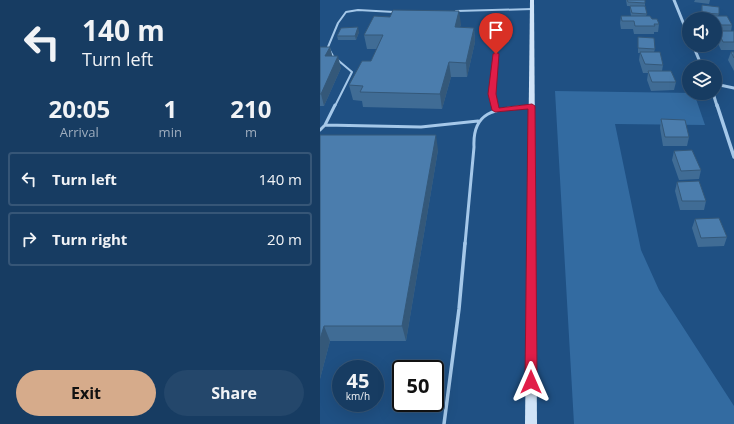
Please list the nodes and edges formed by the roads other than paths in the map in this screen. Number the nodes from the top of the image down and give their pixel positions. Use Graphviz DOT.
graph roads {
  1 [pos="532,0"];
  2 [pos="674,0"];
  3 [pos="532,9"];
  4 [pos="398,12"];
  5 [pos="450,12"];
  6 [pos="682,20"];
  7 [pos="498,26"];
  8 [pos="722,85"];
  9 [pos="734,88"];
  10 [pos="715,100"];
  11 [pos="532,106"];
  12 [pos="495,110"];
  13 [pos="479,121"];
  14 [pos="325,125"];
  15 [pos="320,130"];
  16 [pos="734,157"];
  17 [pos="444,424"];
  18 [pos="531,424"];
  1 -- 3 [label="main road"];
  2 -- 6 [label="street"];
  3 -- 5 [label="lane"];
  3 -- 11 [label="main road"];
  4 -- 14 [label="lane"];
  7 -- 12 [label="lane"];
  8 -- 9 [label="street"];
  10 -- 16 [label="street"];
  11 -- 12 [label="lane"];
  11 -- 18 [label="main road"];
  12 -- 13 [label="lane"];
  13 -- 14 [label="lane"];
  13 -- 17 [label="lane"];
  14 -- 15 [label="lane"];
}
